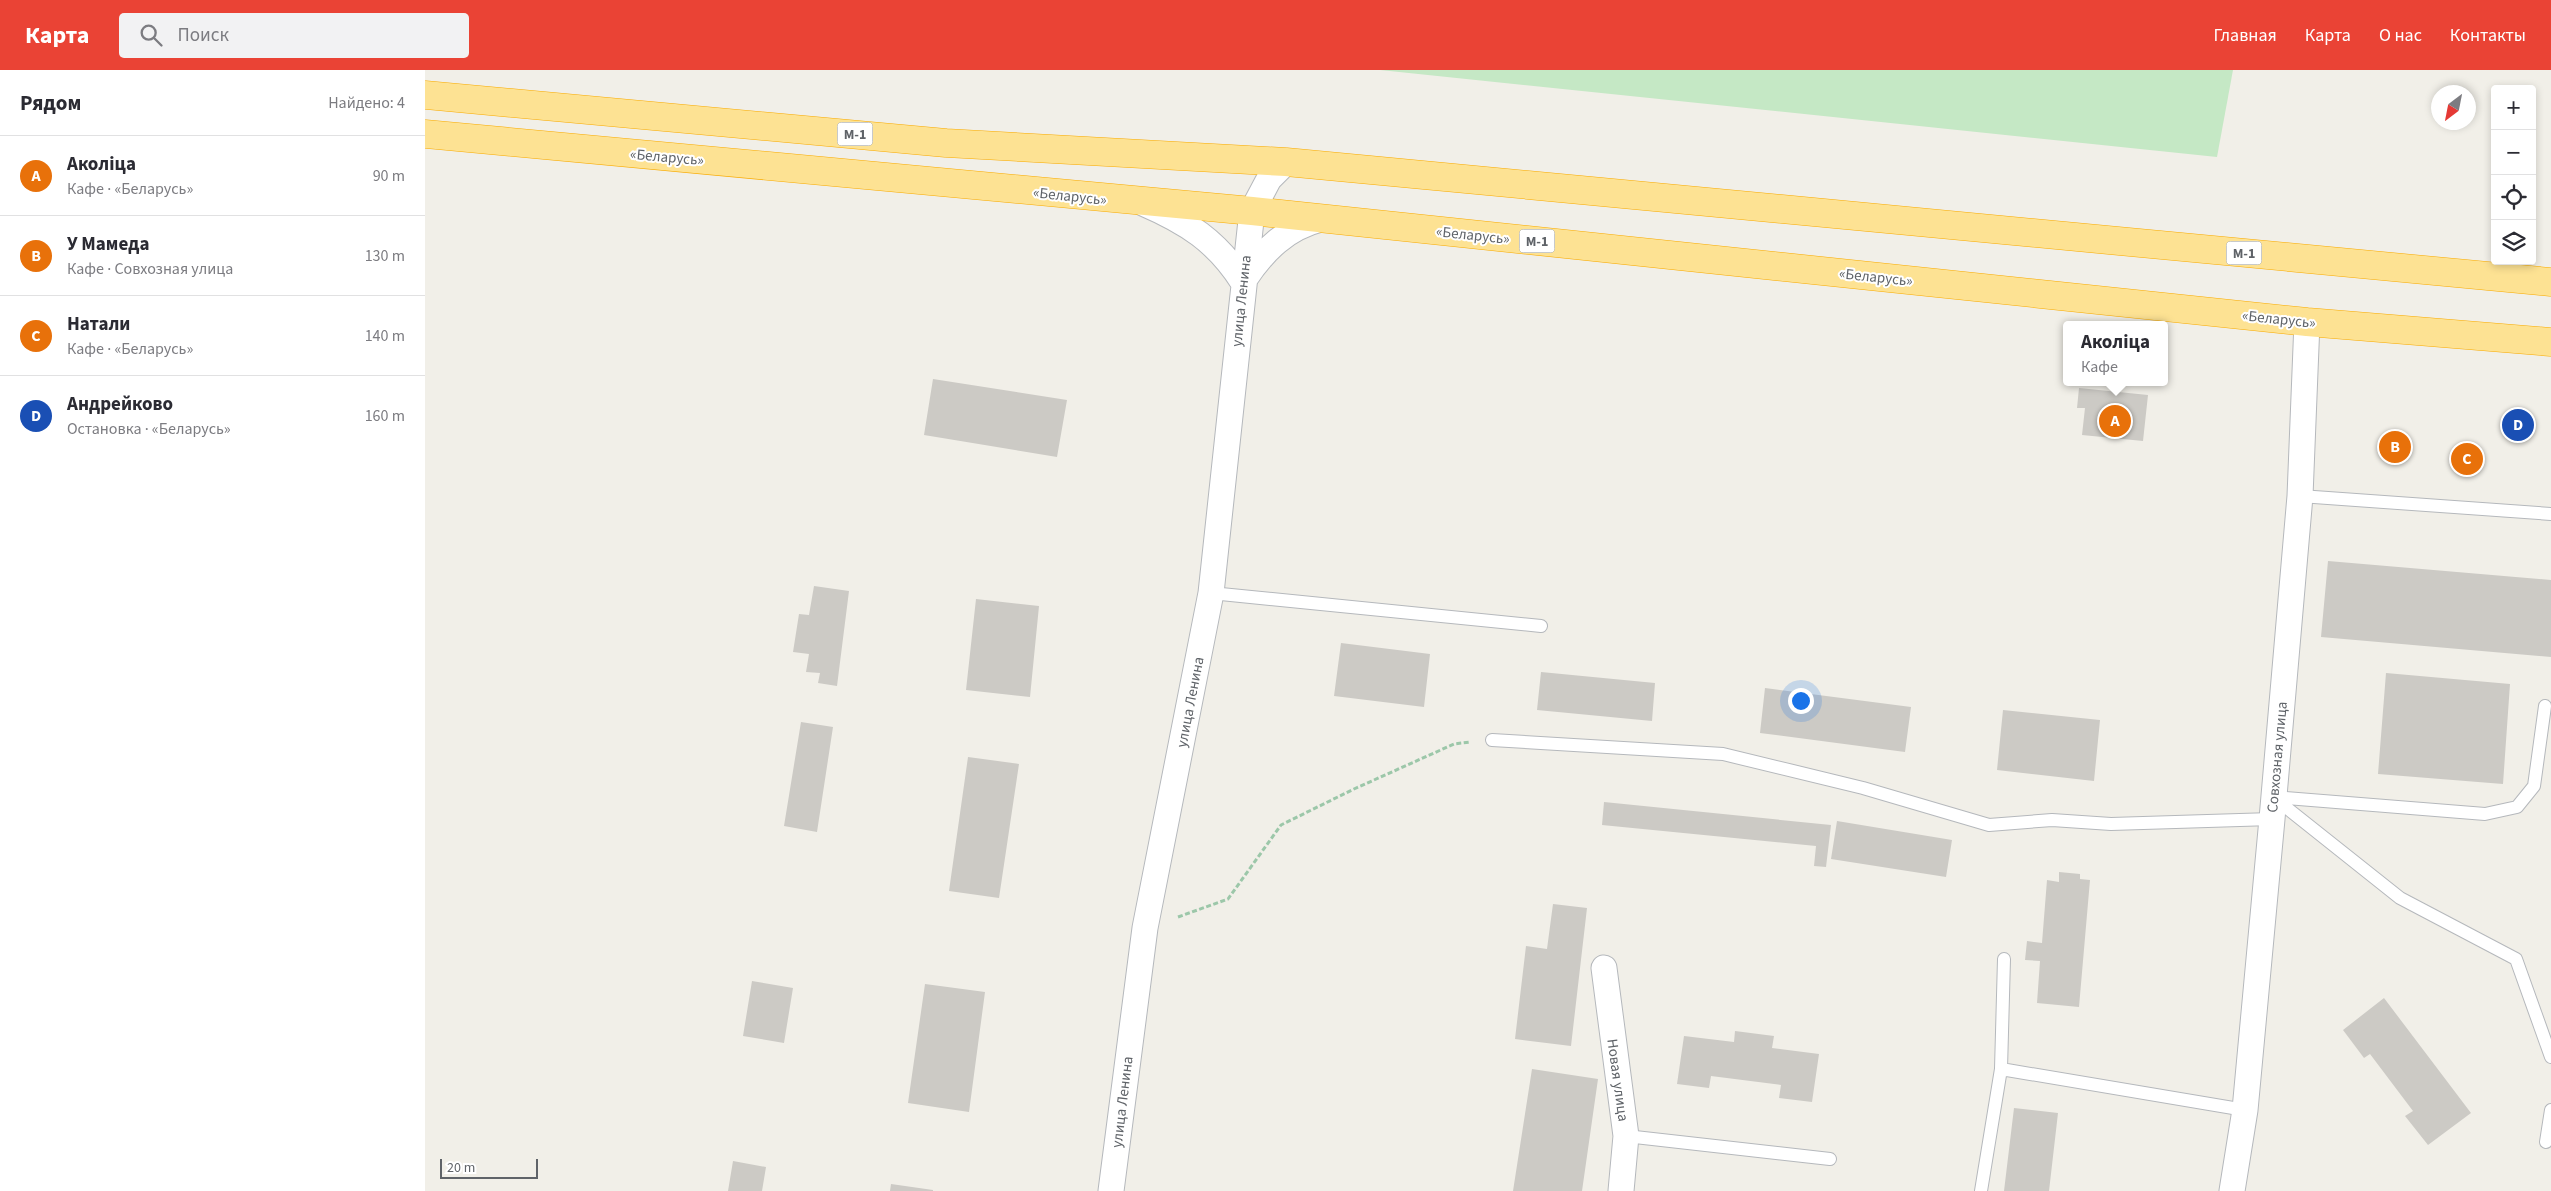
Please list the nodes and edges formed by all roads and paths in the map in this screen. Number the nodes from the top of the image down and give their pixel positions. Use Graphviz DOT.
graph roads {
  1 [pos="425,96"];
  2 [pos="425,134"];
  3 [pos="1286,162"];
  4 [pos="1141,203"];
  5 [pos="1252,212"];
  6 [pos="1321,219"];
  7 [pos="1243,282"];
  8 [pos="2551,282"];
  9 [pos="2307,322"];
  10 [pos="2551,342"];
  11 [pos="2300,496"];
  12 [pos="2551,514"];
  13 [pos="1211,593"];
  14 [pos="1541,626"];
  15 [pos="2545,706"];
  16 [pos="1493,740"];
  17 [pos="2273,808"];
  18 [pos="1145,928"];
  19 [pos="2005,959"];
  20 [pos="1604,968"];
  21 [pos="2551,1057"];
  22 [pos="2001,1069"];
  23 [pos="2245,1110"];
  24 [pos="2551,1110"];
  25 [pos="1626,1136"];
  26 [pos="2546,1142"];
  27 [pos="1830,1159"];
  28 [pos="1111,1191"];
  29 [pos="1621,1191"];
  30 [pos="1981,1191"];
  31 [pos="2232,1191"];
  1 -- 3 [label="highway, М-1"];
  2 -- 4 [label="highway, «Беларусь» / М-1"];
  3 -- 5 [label="street, улица Ленина"];
  3 -- 8 [label="highway, М-1"];
  4 -- 5 [label="highway, «Беларусь» / М-1"];
  4 -- 7 [label="street"];
  5 -- 6 [label="highway, «Беларусь» / М-1"];
  5 -- 7 [label="street, улица Ленина"];
  6 -- 7 [label="street"];
  6 -- 9 [label="highway, «Беларусь» / М-1"];
  7 -- 13 [label="street, улица Ленина"];
  9 -- 10 [label="highway, «Беларусь» / М-1"];
  9 -- 11 [label="street, Совхозная улица"];
  11 -- 12 [label="lane"];
  11 -- 17 [label="street, Совхозная улица"];
  13 -- 14 [label="lane"];
  13 -- 18 [label="street, улица Ленина"];
  15 -- 17 [label="lane"];
  16 -- 17 [label="lane"];
  16 -- 18 [label="path"];
  17 -- 21 [label="lane"];
  17 -- 23 [label="street, Совхозная улица"];
  18 -- 28 [label="street, улица Ленина"];
  19 -- 22 [label="lane"];
  20 -- 25 [label="street, Новая улица"];
  22 -- 23 [label="lane"];
  22 -- 30 [label="lane"];
  23 -- 31 [label="street, Совхозная улица"];
  24 -- 26 [label="lane"];
  25 -- 27 [label="lane"];
  25 -- 29 [label="street, Новая улица"];
}
